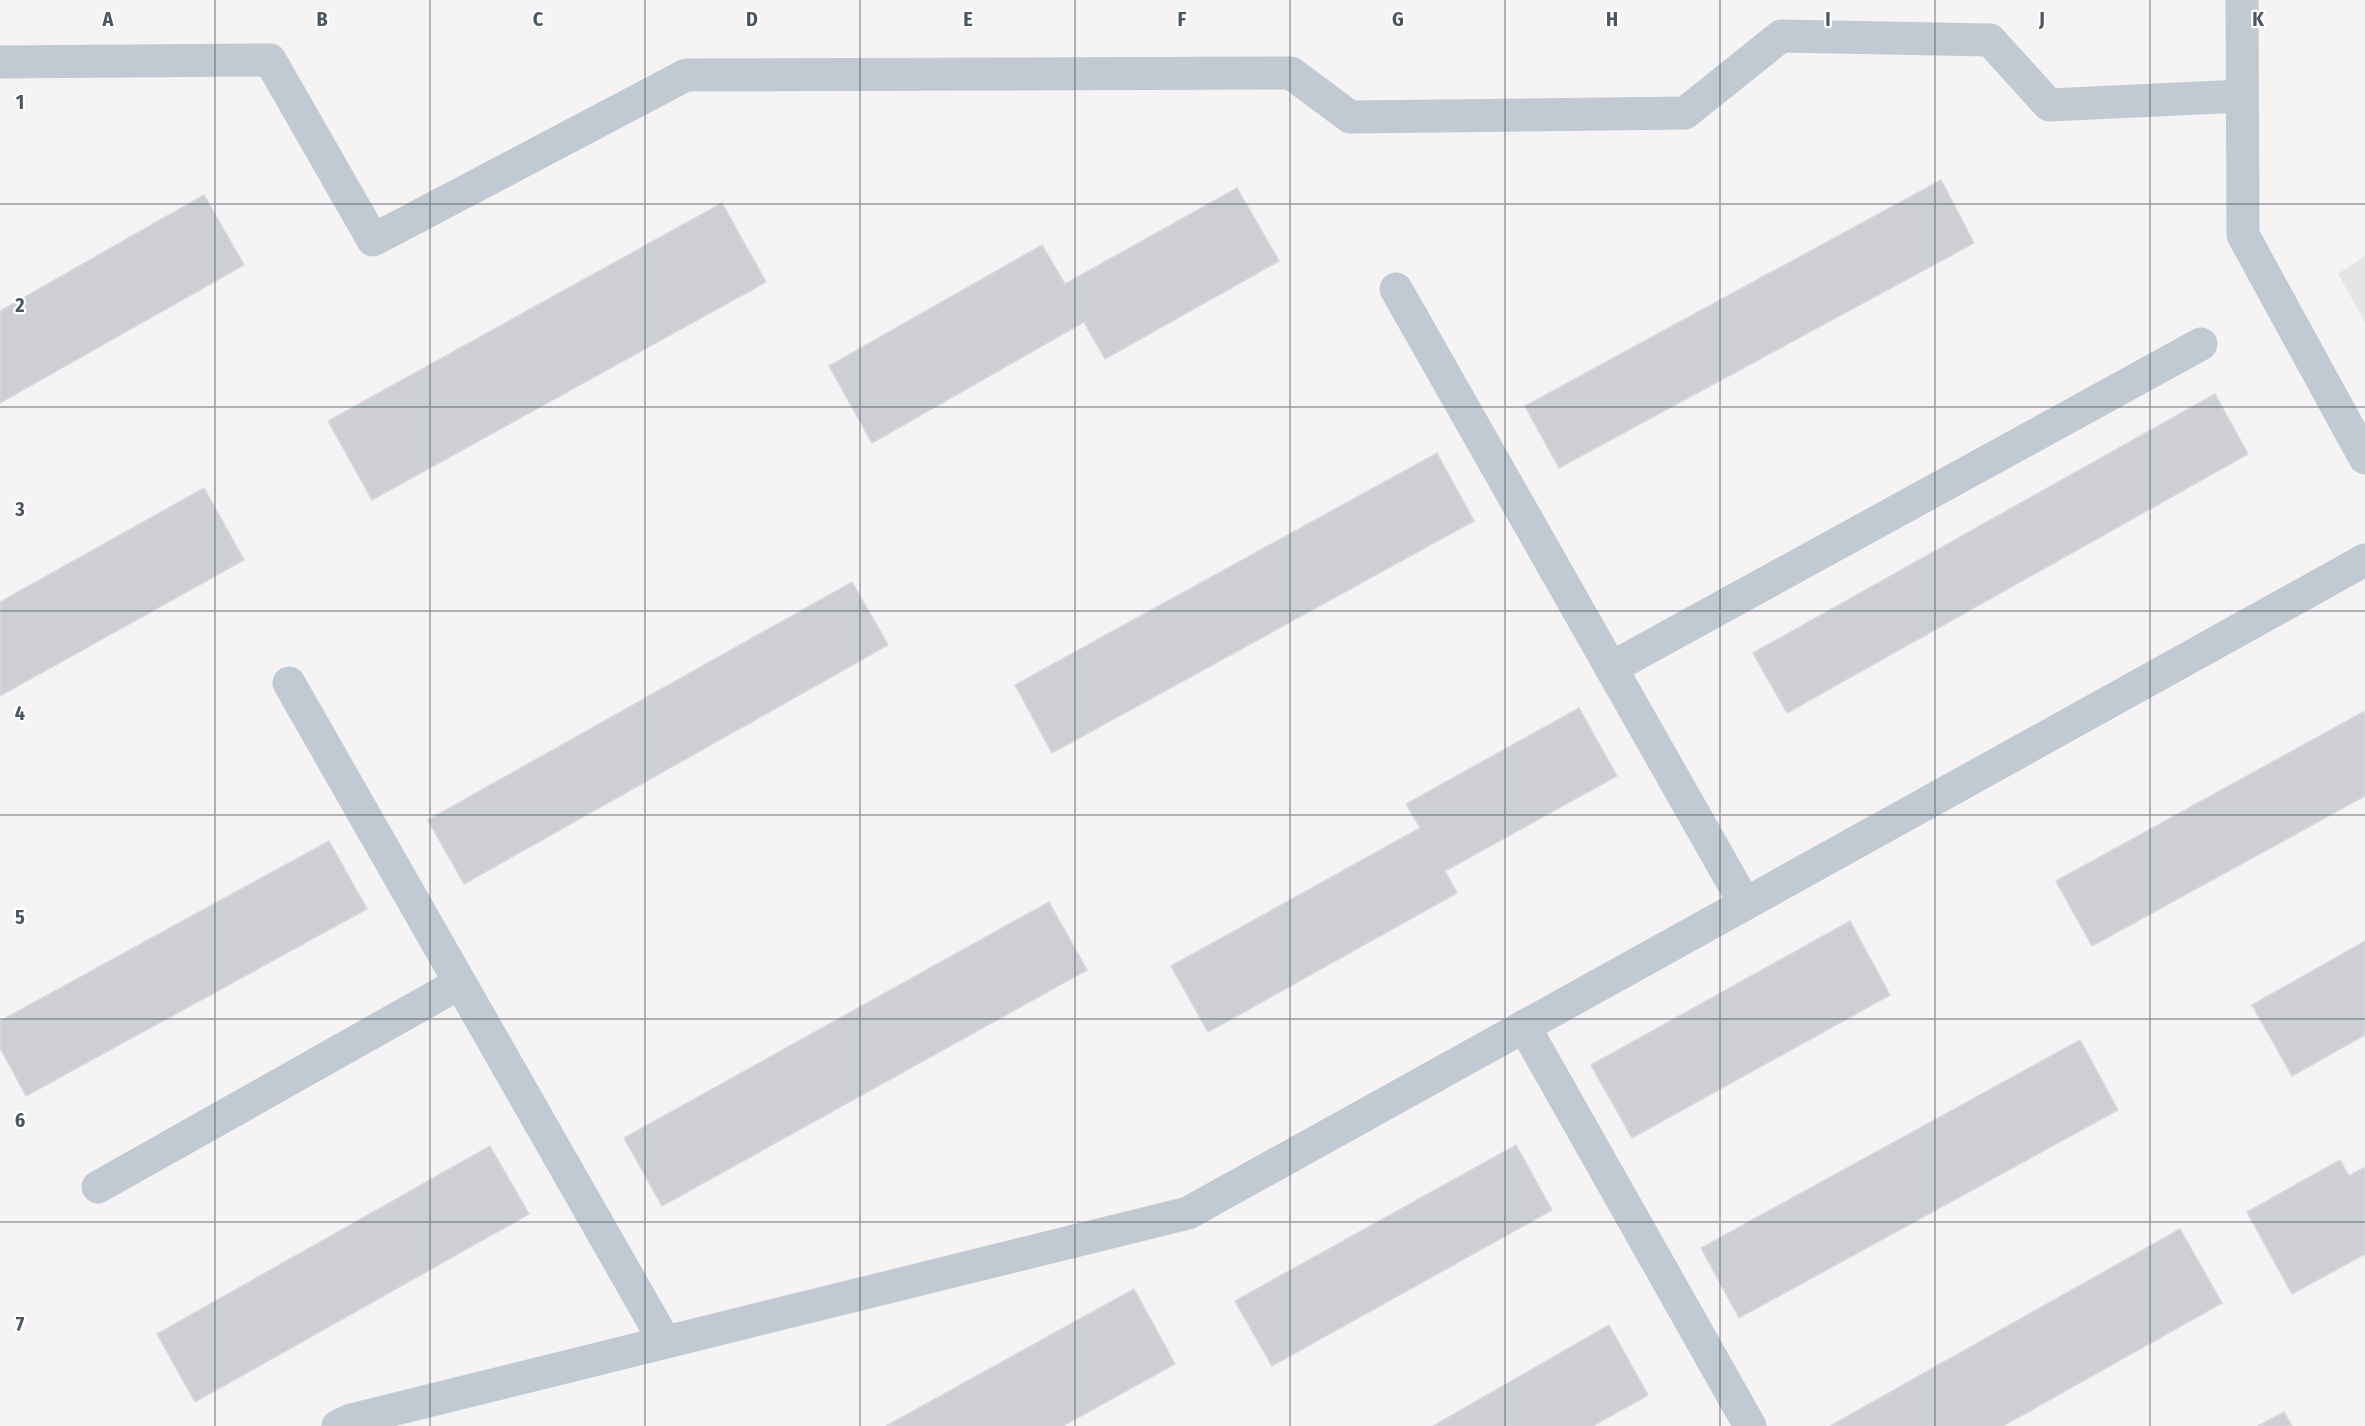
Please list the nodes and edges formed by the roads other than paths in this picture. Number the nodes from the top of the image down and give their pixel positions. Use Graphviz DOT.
graph roads {
  1 [pos="2242,0"];
  2 [pos="0,62"];
  3 [pos="2242,96"];
  4 [pos="1396,289"];
  5 [pos="2201,344"];
  6 [pos="2365,458"];
  7 [pos="2365,560"];
  8 [pos="1611,668"];
  9 [pos="289,683"];
  10 [pos="1745,904"];
  11 [pos="460,983"];
  12 [pos="1524,1026"];
  13 [pos="98,1187"];
  14 [pos="665,1342"];
  15 [pos="338,1426"];
  16 [pos="1750,1426"];
  1 -- 3 [label="street"];
  2 -- 3 [label="street"];
  3 -- 6 [label="street"];
  4 -- 8 [label="street"];
  5 -- 8 [label="street"];
  7 -- 10 [label="street"];
  8 -- 10 [label="street"];
  9 -- 11 [label="street"];
  10 -- 12 [label="street"];
  11 -- 13 [label="street"];
  11 -- 14 [label="street"];
  12 -- 14 [label="street"];
  12 -- 16 [label="street"];
  14 -- 15 [label="street"];
}
